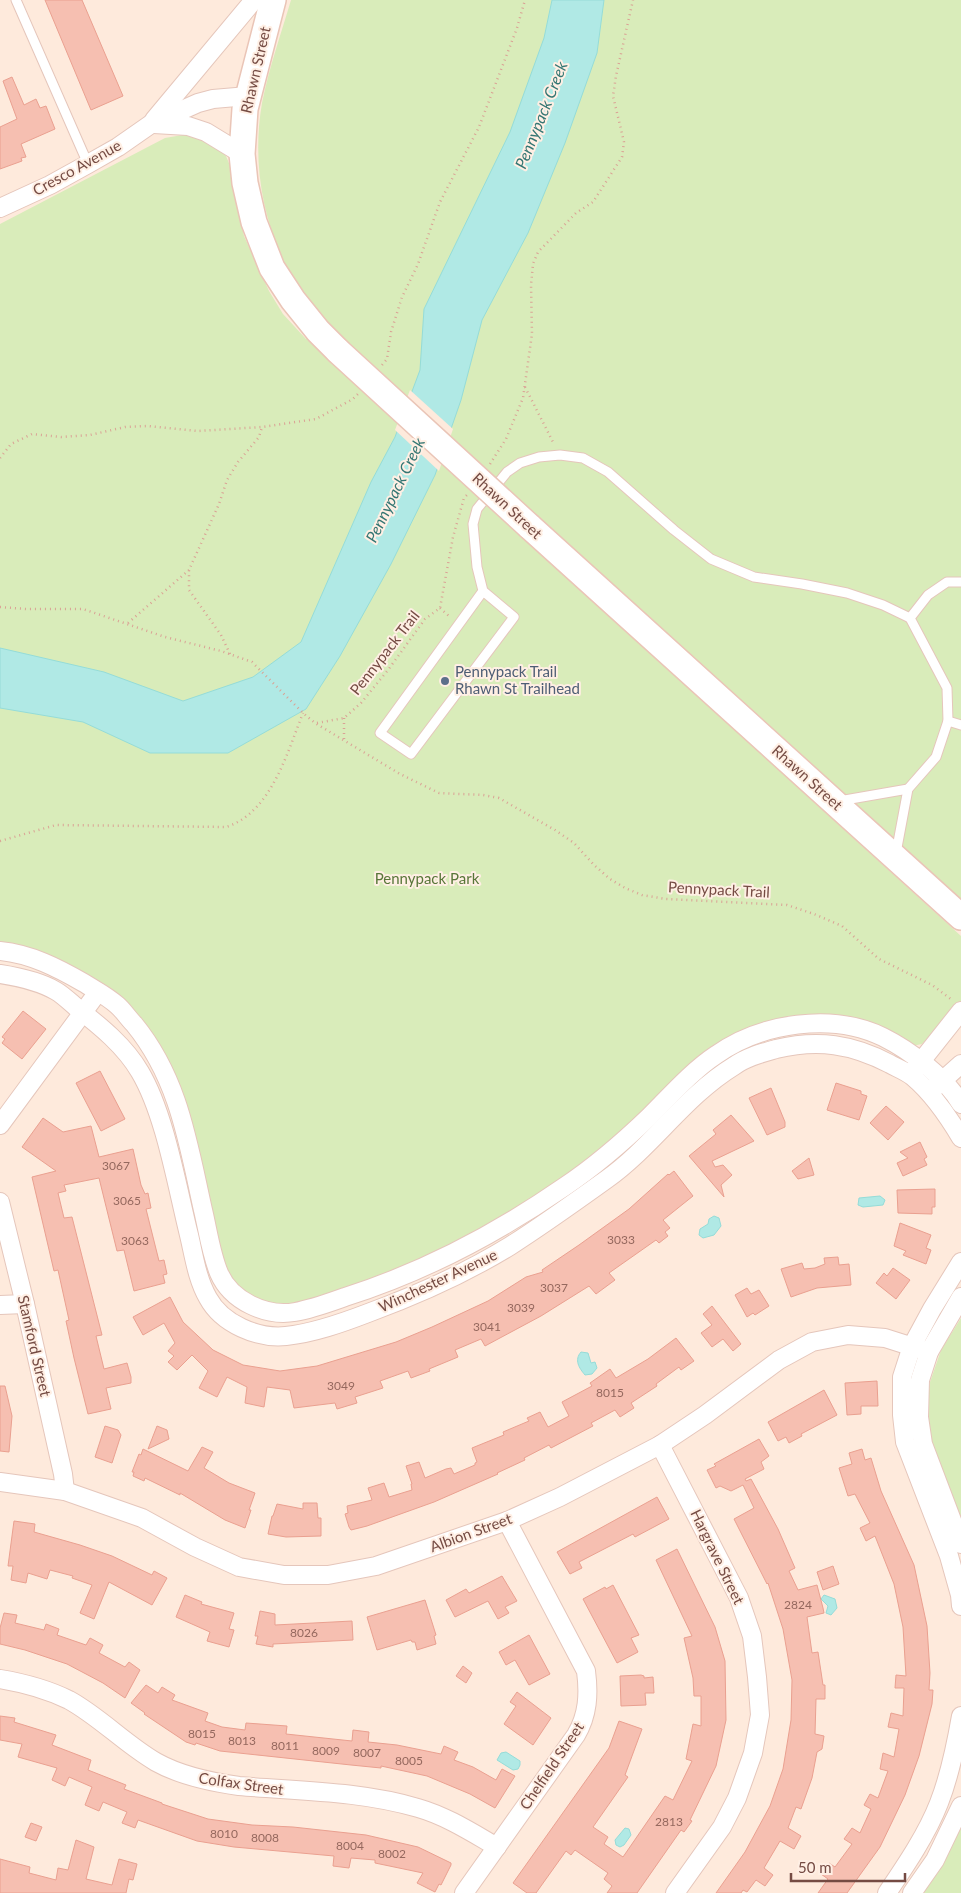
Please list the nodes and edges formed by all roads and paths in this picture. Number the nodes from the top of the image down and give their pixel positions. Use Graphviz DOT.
graph roads {
  1 [pos="16,0"];
  2 [pos="254,0"];
  3 [pos="273,0"];
  4 [pos="525,0"];
  5 [pos="633,0"];
  6 [pos="248,96"];
  7 [pos="151,124"];
  8 [pos="242,154"];
  9 [pos="88,164"];
  10 [pos="0,208"];
  11 [pos="381,366"];
  12 [pos="525,387"];
  13 [pos="359,392"];
  14 [pos="262,427"];
  15 [pos="560,455"];
  16 [pos="0,458"];
  17 [pos="489,465"];
  18 [pos="469,492"];
  19 [pos="189,570"];
  20 [pos="961,582"];
  21 [pos="483,591"];
  22 [pos="0,607"];
  23 [pos="910,618"];
  24 [pos="128,624"];
  25 [pos="230,654"];
  26 [pos="303,713"];
  27 [pos="344,718"];
  28 [pos="948,721"];
  29 [pos="315,723"];
  30 [pos="961,725"];
  31 [pos="344,740"];
  32 [pos="908,789"];
  33 [pos="833,801"];
  34 [pos="0,841"];
  35 [pos="895,858"];
  36 [pos="961,916"];
  37 [pos="0,951"];
  38 [pos="0,974"];
  39 [pos="98,992"];
  40 [pos="958,1006"];
  41 [pos="83,1013"];
  42 [pos="961,1064"];
  43 [pos="916,1068"];
  44 [pos="935,1087"];
  45 [pos="961,1104"];
  46 [pos="0,1125"];
  47 [pos="961,1138"];
  48 [pos="604,1157"];
  49 [pos="616,1173"];
  50 [pos="0,1202"];
  51 [pos="961,1262"];
  52 [pos="961,1297"];
  53 [pos="25,1304"];
  54 [pos="0,1305"];
  55 [pos="288,1312"];
  56 [pos="288,1336"];
  57 [pos="912,1346"];
  58 [pos="929,1352"];
  59 [pos="660,1444"];
  60 [pos="0,1482"];
  61 [pos="65,1491"];
  62 [pos="507,1521"];
  63 [pos="961,1544"];
  64 [pos="961,1606"];
  65 [pos="0,1679"];
  66 [pos="961,1716"];
  67 [pos="961,1806"];
  68 [pos="497,1847"];
  69 [pos="464,1893"];
  70 [pos="674,1893"];
  71 [pos="887,1893"];
  72 [pos="912,1893"];
  1 -- 9 [label="lane"];
  2 -- 7 [label="street, Cresco Avenue"];
  3 -- 6 [label="main road, Rhawn Street"];
  4 -- 11 [label="path"];
  5 -- 12 [label="path"];
  6 -- 7 [label="street, Cresco Avenue"];
  6 -- 8 [label="main road, Rhawn Street"];
  7 -- 8 [label="street"];
  7 -- 9 [label="street, Cresco Avenue"];
  8 -- 33 [label="main road, Rhawn Street, bridge"];
  9 -- 10 [label="street, Cresco Avenue"];
  12 -- 15 [label="path"];
  12 -- 17 [label="path"];
  13 -- 14 [label="path"];
  14 -- 16 [label="path"];
  14 -- 19 [label="path"];
  15 -- 21 [label="lane"];
  15 -- 23 [label="lane"];
  18 -- 27 [label="path, Pennypack Trail"];
  19 -- 24 [label="path"];
  19 -- 25 [label="path"];
  20 -- 23 [label="lane"];
  21 -- 21 [label="lane"];
  22 -- 24 [label="path, Pennypack Trail"];
  23 -- 28 [label="lane"];
  24 -- 25 [label="path, Pennypack Trail"];
  25 -- 26 [label="path, Pennypack Trail"];
  26 -- 29 [label="path, Pennypack Trail"];
  26 -- 34 [label="path"];
  27 -- 29 [label="path"];
  27 -- 31 [label="path"];
  28 -- 30 [label="lane"];
  28 -- 32 [label="lane"];
  29 -- 31 [label="path, Pennypack Trail"];
  31 -- 40 [label="path, Pennypack Trail"];
  32 -- 33 [label="lane"];
  32 -- 35 [label="lane"];
  33 -- 35 [label="main road, Rhawn Street"];
  35 -- 36 [label="main road, Rhawn Street"];
  37 -- 39 [label="street, Winchester Avenue"];
  38 -- 41 [label="street, Winchester Avenue"];
  39 -- 41 [label="street"];
  39 -- 55 [label="street, Winchester Avenue"];
  40 -- 43 [label="street"];
  41 -- 46 [label="street"];
  41 -- 56 [label="street, Winchester Avenue"];
  42 -- 44 [label="street"];
  43 -- 44 [label="street, Winchester Avenue"];
  43 -- 48 [label="street, Winchester Avenue"];
  43 -- 49 [label="street, Winchester Avenue"];
  44 -- 45 [label="street, Winchester Avenue"];
  44 -- 47 [label="street, Winchester Avenue"];
  48 -- 49 [label="street"];
  48 -- 55 [label="street, Winchester Avenue"];
  49 -- 56 [label="street, Winchester Avenue"];
  50 -- 53 [label="street, Stamford Street"];
  51 -- 57 [label="street"];
  52 -- 58 [label="street"];
  53 -- 54 [label="street"];
  53 -- 61 [label="street, Stamford Street"];
  55 -- 56 [label="street"];
  57 -- 58 [label="street, Albion Street"];
  57 -- 59 [label="street, Albion Street"];
  57 -- 64 [label="street"];
  58 -- 63 [label="street"];
  59 -- 62 [label="street, Albion Street"];
  59 -- 70 [label="street, Hargrave Street"];
  60 -- 61 [label="street, Albion Street"];
  61 -- 62 [label="street, Albion Street"];
  62 -- 68 [label="street, Chelfield Street"];
  65 -- 68 [label="street, Colfax Street"];
  66 -- 71 [label="street"];
  67 -- 72 [label="street"];
  68 -- 69 [label="street, Chelfield Street"];
}
